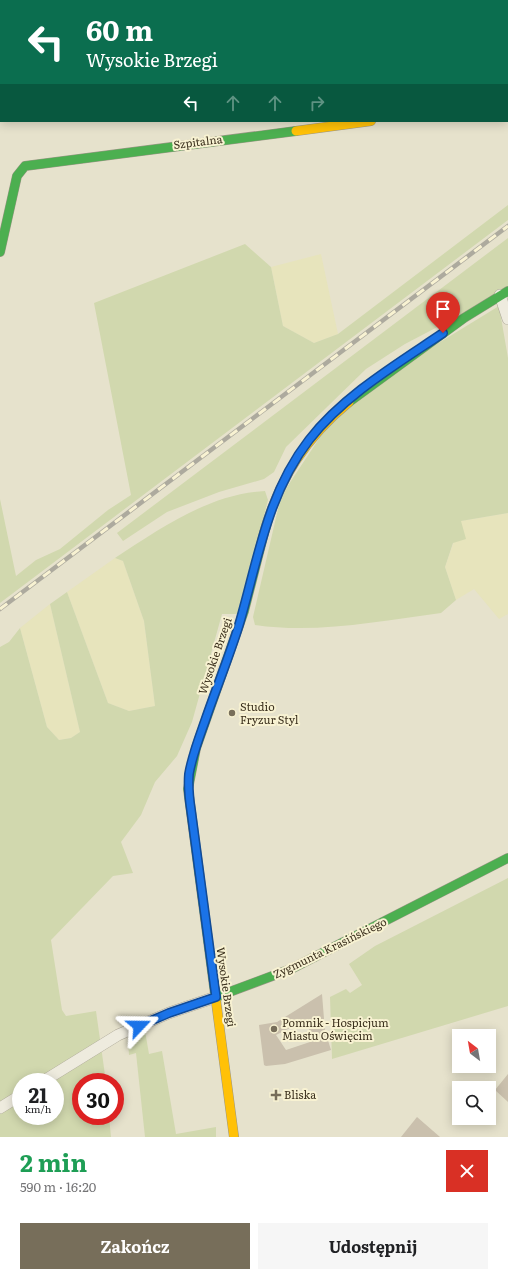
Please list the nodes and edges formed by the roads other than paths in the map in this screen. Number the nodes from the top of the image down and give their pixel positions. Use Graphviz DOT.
graph roads {
  1 [pos="363,122"];
  2 [pos="0,252"];
  3 [pos="504,293"];
  4 [pos="508,319"];
  5 [pos="508,858"];
  6 [pos="216,997"];
  7 [pos="57,1073"];
  8 [pos="12,1101"];
  9 [pos="0,1108"];
  10 [pos="234,1137"];
  1 -- 2 [label="street, Szpitalna"];
  3 -- 4 [label="street"];
  3 -- 6 [label="street, Wysokie Brzegi"];
  5 -- 6 [label="street, Zygmunta Krasińskiego"];
  6 -- 7 [label="street, Zygmunta Krasińskiego"];
  6 -- 10 [label="street, Wysokie Brzegi"];
  8 -- 9 [label="street"];
}
